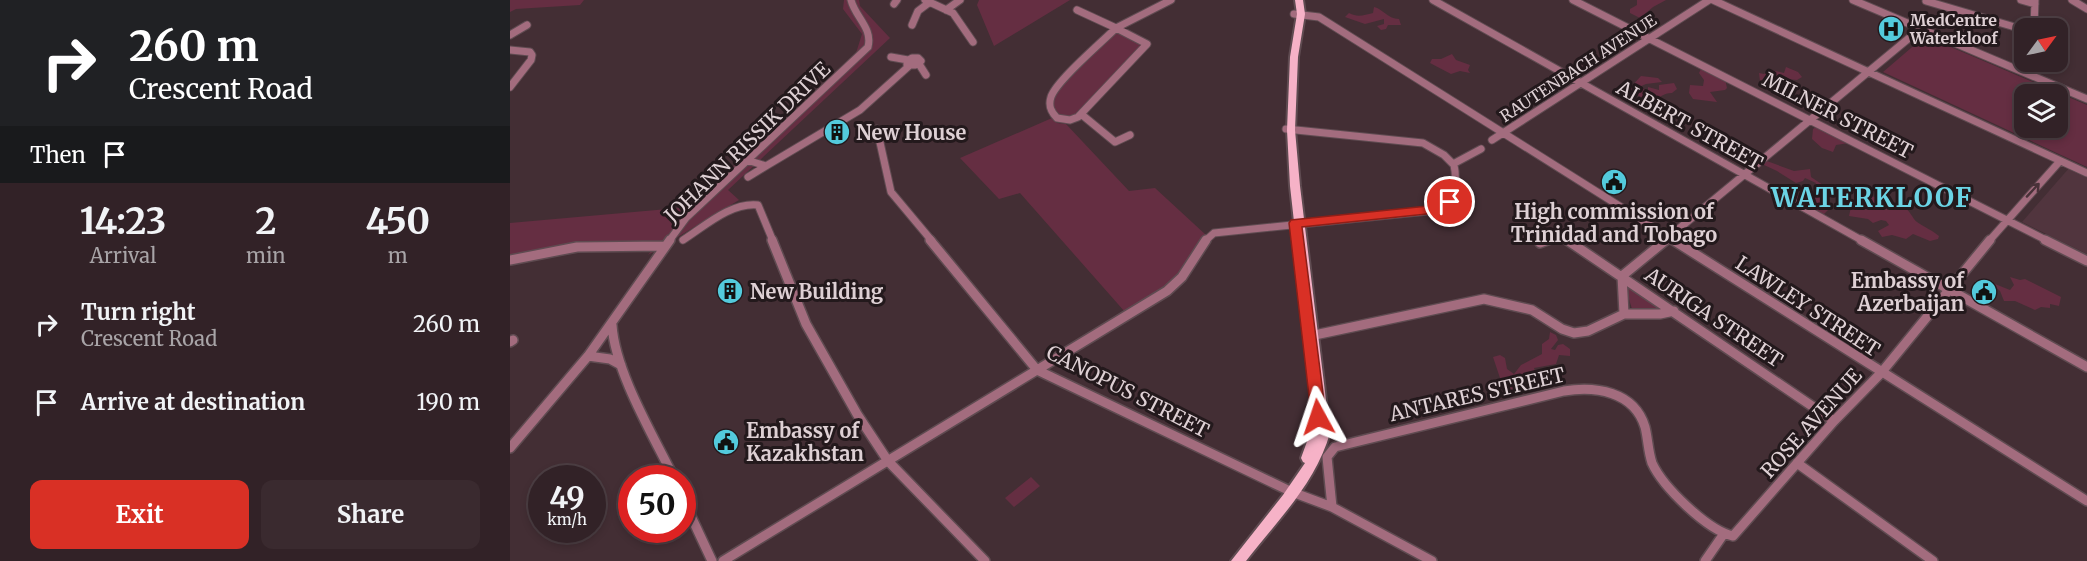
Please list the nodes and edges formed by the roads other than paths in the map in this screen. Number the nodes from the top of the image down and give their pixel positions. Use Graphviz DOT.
graph roads {
  1 [pos="851,0"];
  2 [pos="960,0"];
  3 [pos="1171,0"];
  4 [pos="1433,0"];
  5 [pos="1573,0"];
  6 [pos="1711,0"];
  7 [pos="1853,0"];
  8 [pos="2021,0"];
  9 [pos="2072,0"];
  10 [pos="2078,0"];
  11 [pos="928,1"];
  12 [pos="1294,1"];
  13 [pos="1926,1"];
  14 [pos="2035,2"];
  15 [pos="2087,7"];
  16 [pos="946,10"];
  17 [pos="1077,10"];
  18 [pos="1298,14"];
  19 [pos="2034,18"];
  20 [pos="527,25"];
  21 [pos="912,25"];
  22 [pos="2014,27"];
  23 [pos="1116,28"];
  24 [pos="1920,29"];
  25 [pos="510,35"];
  26 [pos="1649,39"];
  27 [pos="973,42"];
  28 [pos="510,50"];
  29 [pos="891,57"];
  30 [pos="908,63"];
  31 [pos="1869,72"];
  32 [pos="2031,72"];
  33 [pos="926,75"];
  34 [pos="2031,75"];
  35 [pos="1581,83"];
  36 [pos="510,87"];
  37 [pos="2084,96"];
  38 [pos="1081,114"];
  39 [pos="1812,120"];
  40 [pos="878,129"];
  41 [pos="1289,129"];
  42 [pos="1504,133"];
  43 [pos="1130,135"];
  44 [pos="1492,140"];
  45 [pos="1480,149"];
  46 [pos="747,160"];
  47 [pos="2060,161"];
  48 [pos="1453,164"];
  49 [pos="766,166"];
  50 [pos="2087,173"];
  51 [pos="1744,175"];
  52 [pos="748,177"];
  53 [pos="2006,220"];
  54 [pos="1298,223"];
  55 [pos="1669,237"];
  56 [pos="683,240"];
  57 [pos="1540,243"];
  58 [pos="665,246"];
  59 [pos="510,260"];
  60 [pos="2087,261"];
  61 [pos="1622,276"];
  62 [pos="1948,290"];
  63 [pos="1674,311"];
  64 [pos="1624,314"];
  65 [pos="612,322"];
  66 [pos="1311,336"];
  67 [pos="588,356"];
  68 [pos="621,365"];
  69 [pos="2087,367"];
  70 [pos="1037,370"];
  71 [pos="1881,373"];
  72 [pos="1834,421"];
  73 [pos="510,448"];
  74 [pos="888,461"];
  75 [pos="1797,463"];
  76 [pos="668,465"];
  77 [pos="1289,490"];
  78 [pos="2087,501"];
  79 [pos="1332,507"];
  80 [pos="696,527"];
  81 [pos="1723,535"];
  82 [pos="712,561"];
  83 [pos="723,561"];
  84 [pos="985,561"];
  85 [pos="1238,561"];
  86 [pos="1432,561"];
  87 [pos="1705,561"];
  88 [pos="1933,561"];
  1 -- 46 [label="street, JOHANN RISSIK DRIVE"];
  2 -- 16 [label="street"];
  3 -- 23 [label="street"];
  4 -- 35 [label="street, ALBERT STREET"];
  5 -- 26 [label="street, MILNER STREET"];
  6 -- 26 [label="street, RAUTENBACH AVENUE"];
  6 -- 31 [label="street"];
  7 -- 24 [label="street"];
  8 -- 14 [label="street"];
  9 -- 15 [label="street"];
  10 -- 15 [label="street"];
  11 -- 16 [label="street"];
  11 -- 21 [label="street"];
  12 -- 18 [label="main road"];
  13 -- 22 [label="street"];
  14 -- 19 [label="street"];
  16 -- 27 [label="street"];
  17 -- 23 [label="street"];
  18 -- 41 [label="main road"];
  18 -- 42 [label="street, LAWLEY STREET"];
  20 -- 25 [label="street"];
  23 -- 38 [label="street"];
  23 -- 38 [label="street"];
  24 -- 31 [label="street"];
  24 -- 34 [label="street"];
  26 -- 35 [label="street, RAUTENBACH AVENUE"];
  26 -- 39 [label="street, MILNER STREET"];
  28 -- 36 [label="street"];
  29 -- 30 [label="street"];
  30 -- 33 [label="street"];
  30 -- 49 [label="street"];
  31 -- 39 [label="street"];
  31 -- 47 [label="street"];
  32 -- 34 [label="street"];
  34 -- 37 [label="street"];
  35 -- 42 [label="street, RAUTENBACH AVENUE"];
  35 -- 51 [label="street, ALBERT STREET"];
  38 -- 43 [label="street"];
  39 -- 51 [label="street"];
  39 -- 53 [label="street, MILNER STREET"];
  40 -- 70 [label="street, CANOPUS STREET"];
  41 -- 48 [label="street"];
  41 -- 54 [label="main road"];
  42 -- 44 [label="street, RAUTENBACH AVENUE"];
  42 -- 55 [label="street, LAWLEY STREET"];
  45 -- 48 [label="street"];
  46 -- 49 [label="street"];
  46 -- 58 [label="street, JOHANN RISSIK DRIVE"];
  47 -- 50 [label="street"];
  53 -- 47 [label="street, ROSE AVENUE, one-way"];
  48 -- 54 [label="street"];
  49 -- 52 [label="street"];
  51 -- 55 [label="street"];
  51 -- 62 [label="street, ALBERT STREET"];
  53 -- 60 [label="street, MILNER STREET"];
  53 -- 62 [label="street, ROSE AVENUE"];
  54 -- 66 [label="main road"];
  54 -- 70 [label="street"];
  55 -- 61 [label="street"];
  55 -- 71 [label="street, LAWLEY STREET"];
  56 -- 74 [label="street"];
  57 -- 61 [label="street, AURIGA STREET"];
  58 -- 59 [label="street"];
  58 -- 65 [label="street, JOHANN RISSIK DRIVE"];
  61 -- 63 [label="street, AURIGA STREET"];
  61 -- 64 [label="street"];
  62 -- 69 [label="street, ALBERT STREET"];
  62 -- 71 [label="street, ROSE AVENUE"];
  63 -- 64 [label="street"];
  63 -- 72 [label="street, AURIGA STREET"];
  64 -- 66 [label="street"];
  65 -- 67 [label="street, JOHANN RISSIK DRIVE"];
  65 -- 68 [label="street"];
  66 -- 77 [label="main road"];
  67 -- 68 [label="street"];
  67 -- 73 [label="street, JOHANN RISSIK DRIVE"];
  68 -- 76 [label="street"];
  70 -- 74 [label="street"];
  70 -- 77 [label="street, CANOPUS STREET"];
  71 -- 72 [label="street, ROSE AVENUE"];
  71 -- 78 [label="street, LAWLEY STREET"];
  72 -- 75 [label="street, ROSE AVENUE"];
  74 -- 83 [label="street"];
  74 -- 84 [label="street"];
  75 -- 81 [label="street, ROSE AVENUE"];
  75 -- 88 [label="street"];
  77 -- 79 [label="street, CANOPUS STREET"];
  77 -- 85 [label="main road"];
  79 -- 81 [label="street, ANTARES STREET"];
  79 -- 86 [label="street, CANOPUS STREET"];
  80 -- 82 [label="street"];
  81 -- 87 [label="street"];
}
